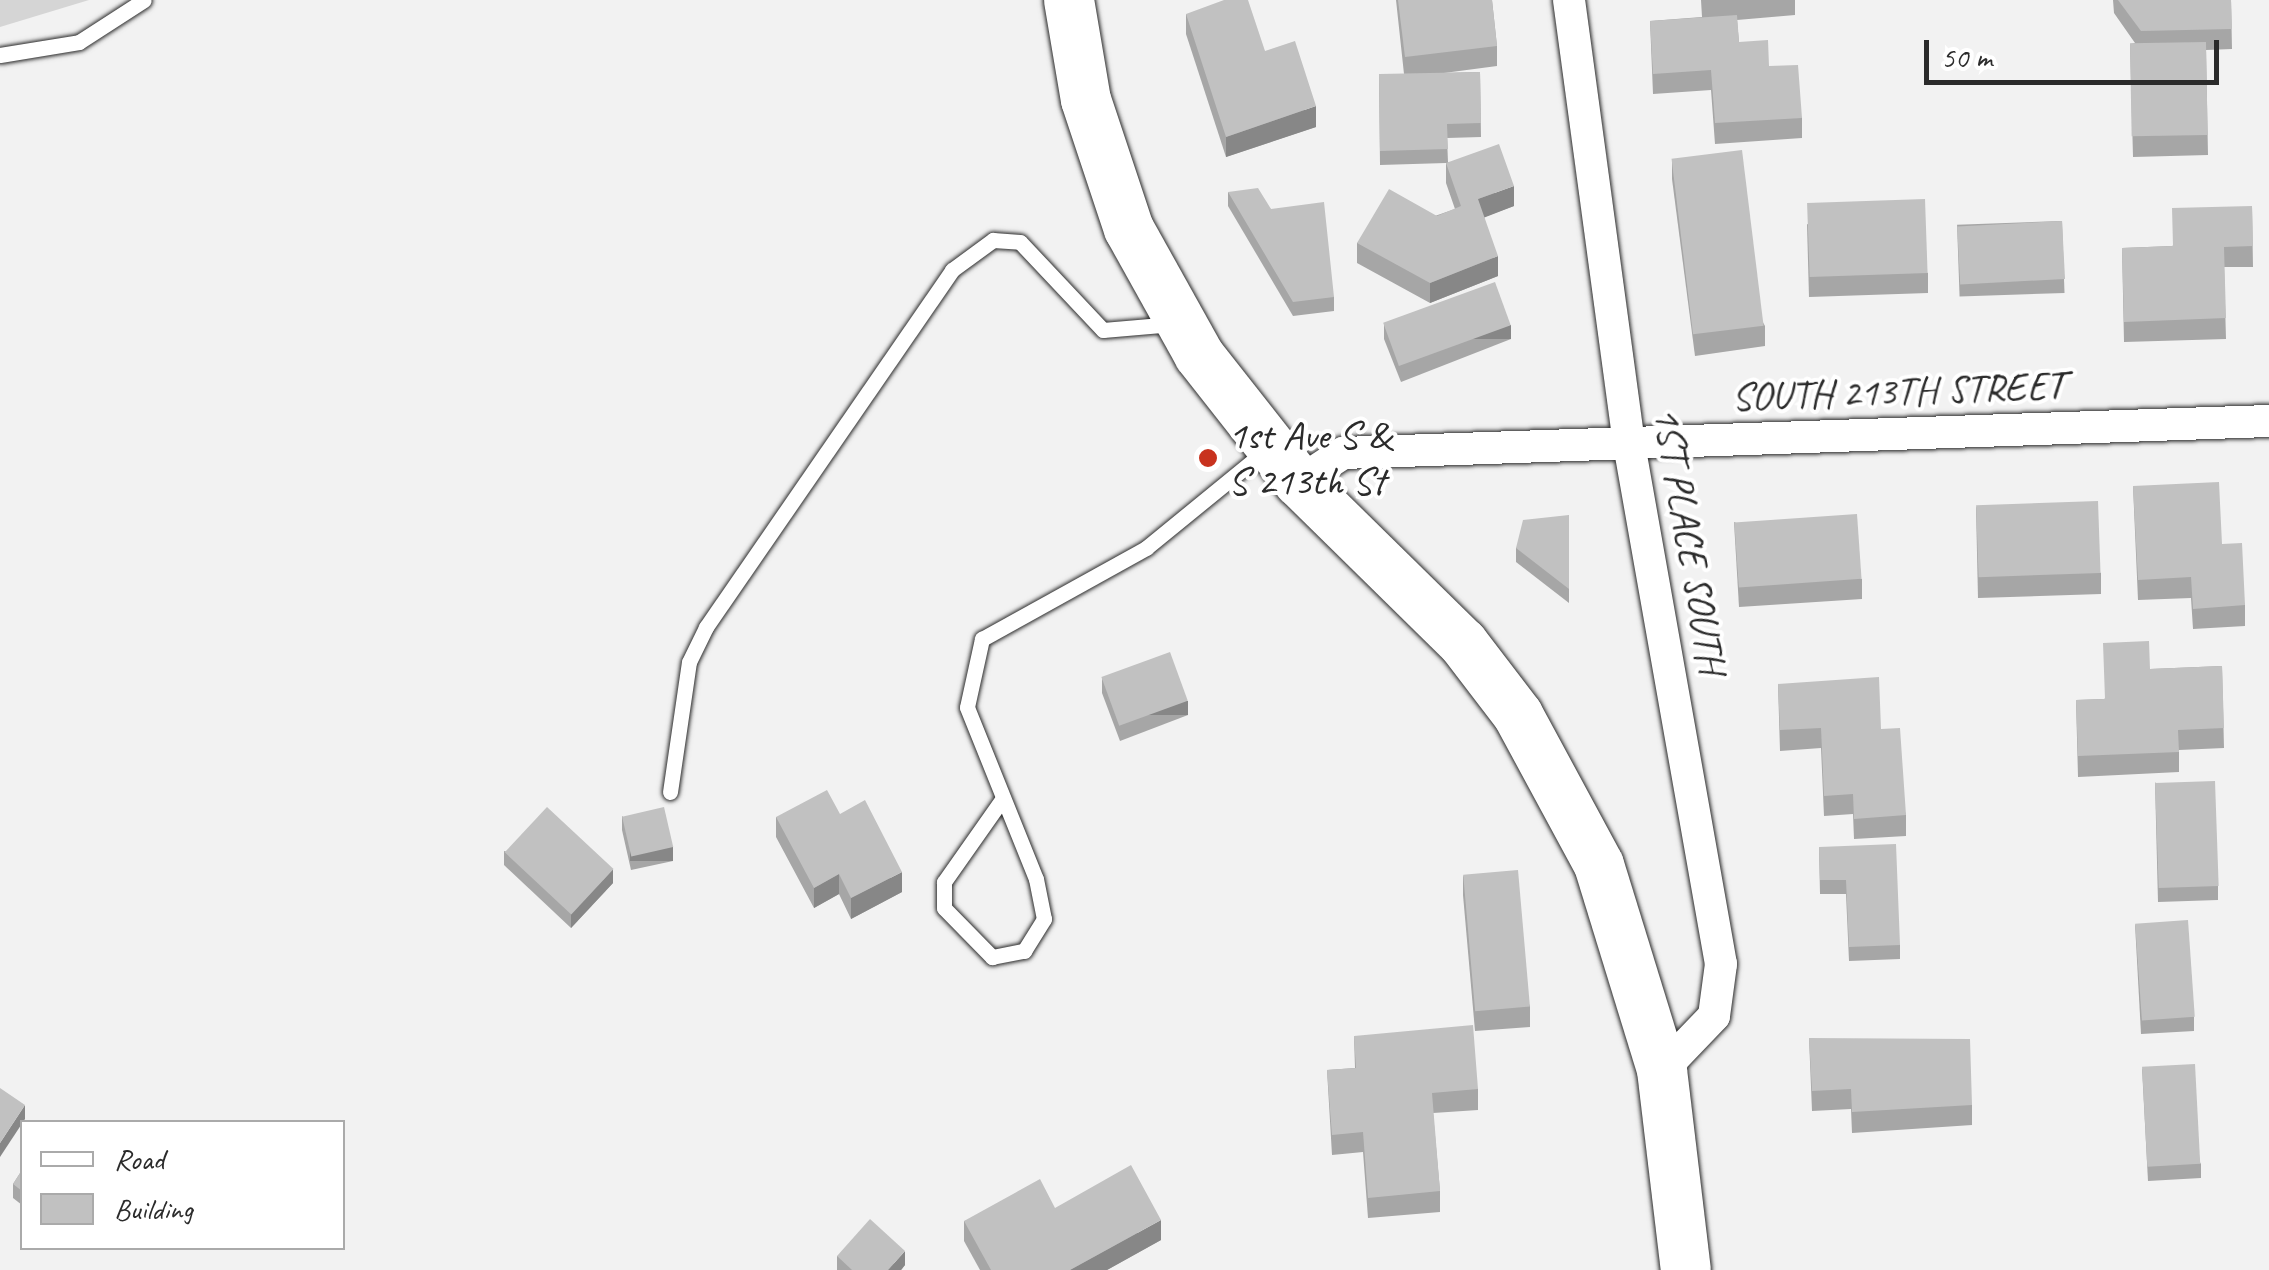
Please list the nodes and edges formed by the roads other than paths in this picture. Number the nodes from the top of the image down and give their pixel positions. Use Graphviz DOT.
graph roads {
  1 [pos="144,0"];
  2 [pos="1070,0"];
  3 [pos="1569,0"];
  4 [pos="0,55"];
  5 [pos="1182,324"];
  6 [pos="2269,420"];
  7 [pos="1629,444"];
  8 [pos="1284,466"];
  9 [pos="670,792"];
  10 [pos="1003,798"];
  11 [pos="1662,1070"];
  12 [pos="1686,1270"];
  1 -- 4 [label="lane"];
  2 -- 5 [label="main road"];
  3 -- 7 [label="street, 1ST PLACE SOUTH"];
  5 -- 8 [label="main road"];
  5 -- 9 [label="lane"];
  6 -- 7 [label="street, SOUTH 213TH STREET"];
  7 -- 8 [label="street, SOUTH 213TH STREET"];
  7 -- 11 [label="street, 1ST PLACE SOUTH"];
  8 -- 10 [label="lane"];
  8 -- 11 [label="main road"];
  10 -- 10 [label="lane"];
  11 -- 12 [label="main road"];
}
